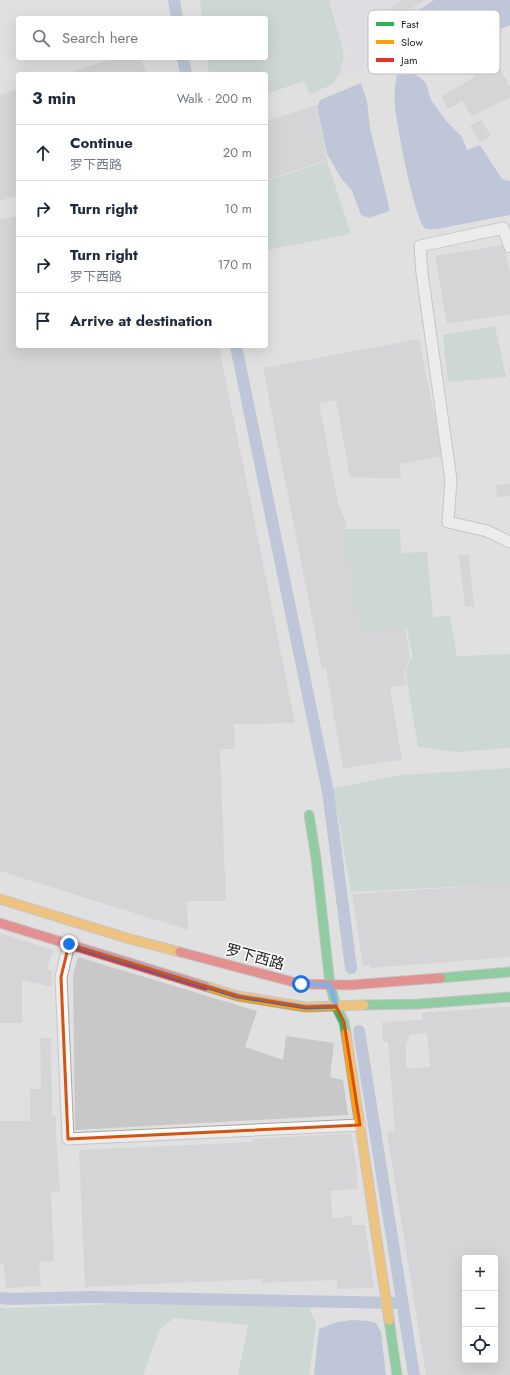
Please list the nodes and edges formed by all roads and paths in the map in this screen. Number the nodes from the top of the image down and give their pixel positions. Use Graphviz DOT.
graph roads {
  1 [pos="510,247"];
  2 [pos="510,542"];
  3 [pos="309,815"];
  4 [pos="0,899"];
  5 [pos="0,923"];
  6 [pos="69,944"];
  7 [pos="510,972"];
  8 [pos="330,985"];
  9 [pos="510,997"];
  10 [pos="336,1006"];
  11 [pos="360,1125"];
  12 [pos="397,1375"];
  1 -- 2 [label="street"];
  3 -- 8 [label="main road"];
  4 -- 8 [label="main road, 罗下西路"];
  5 -- 6 [label="main road"];
  6 -- 10 [label="main road"];
  6 -- 11 [label="street"];
  7 -- 8 [label="main road, 罗下西路"];
  8 -- 10 [label="main road"];
  9 -- 10 [label="main road"];
  10 -- 11 [label="main road"];
  11 -- 12 [label="main road"];
}
